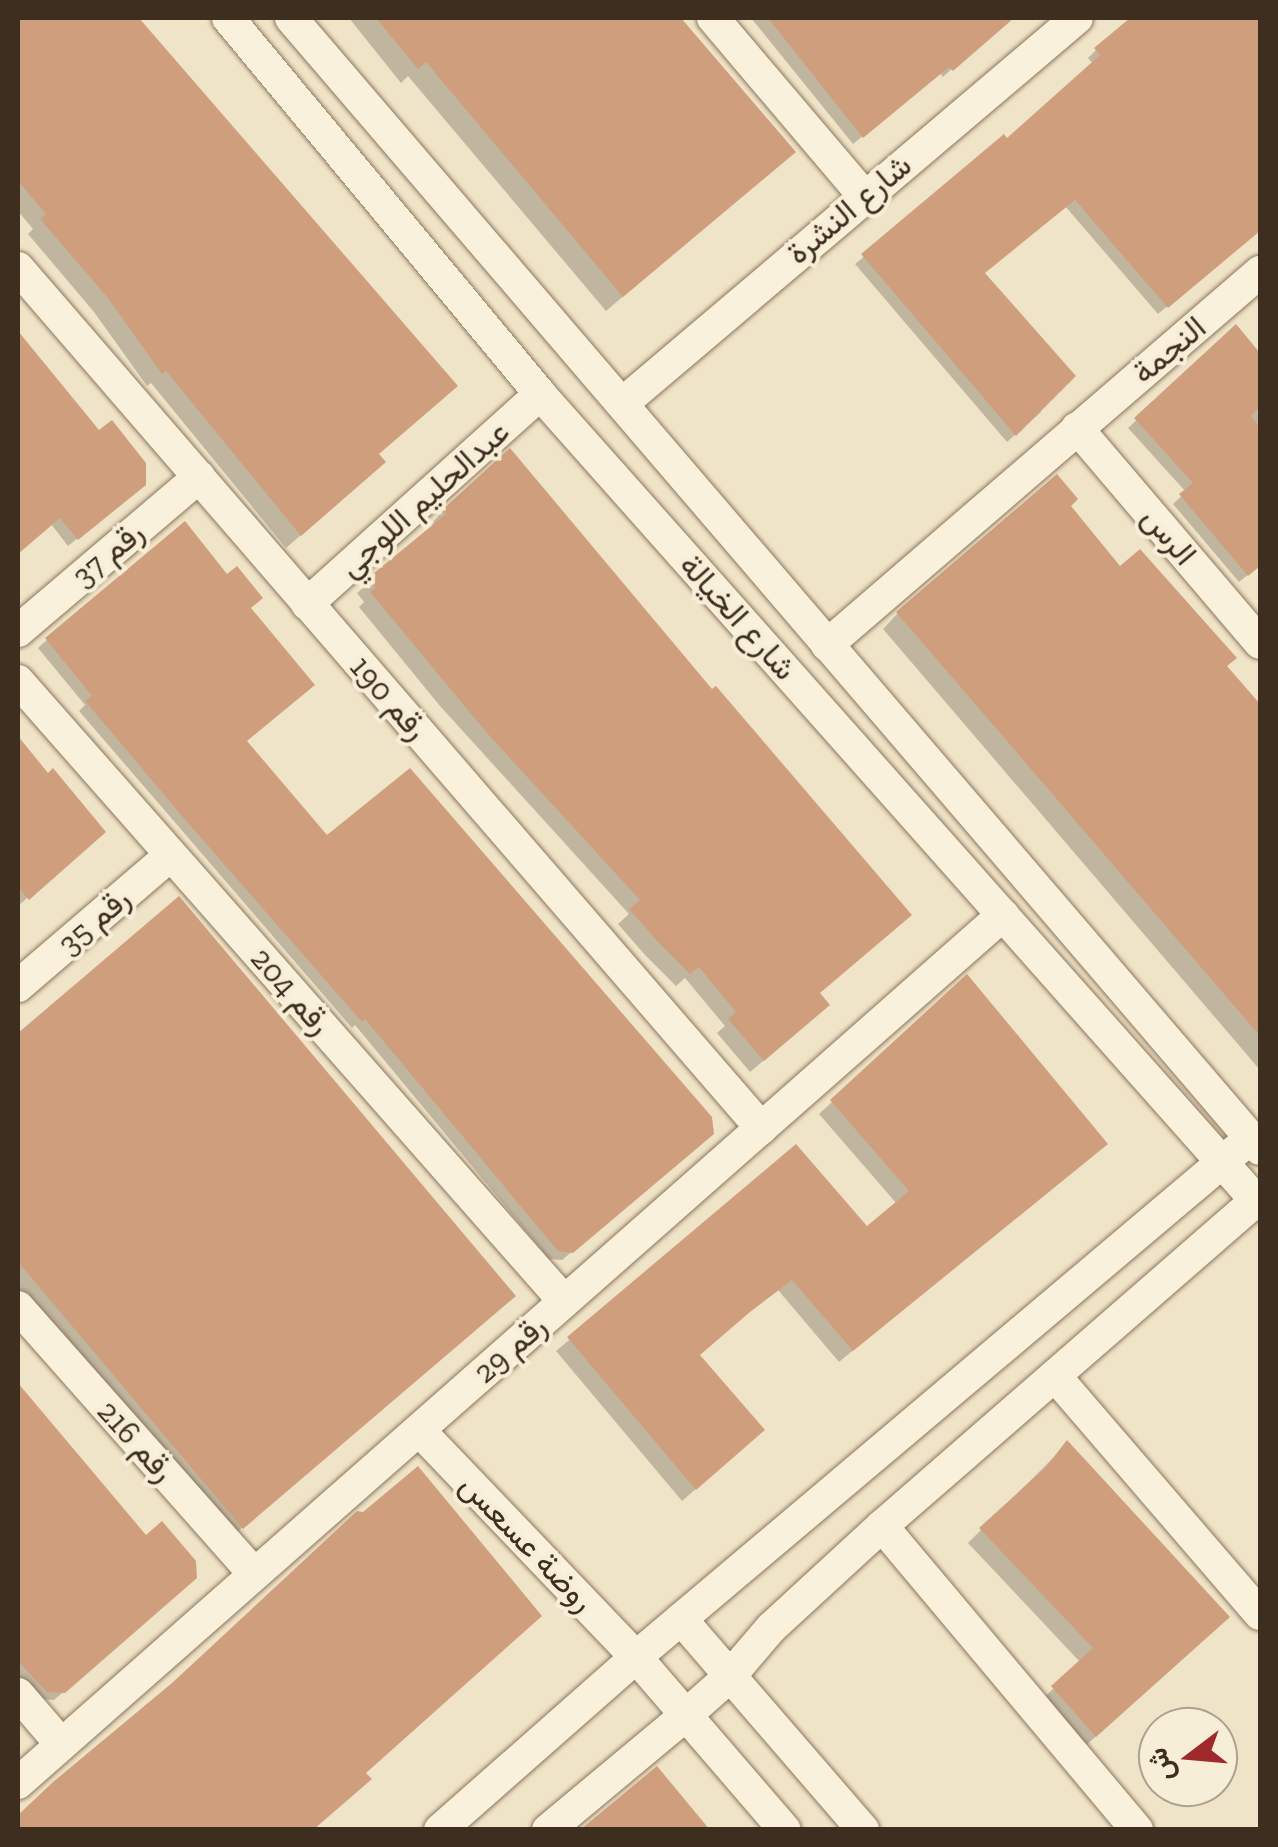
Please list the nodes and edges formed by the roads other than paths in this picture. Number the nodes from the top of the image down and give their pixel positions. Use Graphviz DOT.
graph roads {
  1 [pos="228,18"];
  2 [pos="291,18"];
  3 [pos="713,18"];
  4 [pos="1077,18"];
  5 [pos="432,182"];
  6 [pos="864,196"];
  7 [pos="392,213"];
  8 [pos="18,268"];
  9 [pos="1260,272"];
  10 [pos="526,292"];
  11 [pos="474,311"];
  12 [pos="540,394"];
  13 [pos="623,403"];
  14 [pos="1077,428"];
  15 [pos="198,478"];
  16 [pos="307,604"];
  17 [pos="1255,626"];
  18 [pos="18,631"];
  19 [pos="827,645"];
  20 [pos="18,682"];
  21 [pos="171,856"];
  22 [pos="1003,915"];
  23 [pos="18,986"];
  24 [pos="1190,1070"];
  25 [pos="1162,1093"];
  26 [pos="760,1128"];
  27 [pos="1256,1144"];
  28 [pos="1223,1162"];
  29 [pos="1259,1201"];
  30 [pos="564,1302"];
  31 [pos="18,1307"];
  32 [pos="1056,1376"];
  33 [pos="419,1430"];
  34 [pos="882,1526"];
  35 [pos="254,1574"];
  36 [pos="732,1576"];
  37 [pos="1260,1614"];
  38 [pos="681,1619"];
  39 [pos="772,1628"];
  40 [pos="636,1657"];
  41 [pos="730,1676"];
  42 [pos="600,1691"];
  43 [pos="18,1694"];
  44 [pos="685,1716"];
  45 [pos="61,1744"];
  46 [pos="647,1745"];
  47 [pos="18,1783"];
  48 [pos="440,1830"];
  49 [pos="548,1830"];
  50 [pos="785,1830"];
  51 [pos="863,1830"];
  52 [pos="1137,1830"];
  1 -- 7 [label="street, شارع الخيالة"];
  2 -- 5 [label="street, شارع الخيالة"];
  3 -- 6 [label="street"];
  4 -- 6 [label="street, شارع النشرة"];
  5 -- 7 [label="street"];
  5 -- 10 [label="street, شارع الخيالة"];
  6 -- 13 [label="street, شارع النشرة"];
  7 -- 11 [label="street, شارع الخيالة"];
  8 -- 15 [label="street, رقم 190"];
  9 -- 14 [label="street, النجمة"];
  10 -- 11 [label="street"];
  10 -- 13 [label="street, شارع الخيالة"];
  11 -- 12 [label="street, شارع الخيالة"];
  12 -- 16 [label="street, عبدالحليم اللوجي"];
  12 -- 22 [label="street, شارع الخيالة"];
  13 -- 19 [label="street, شارع الخيالة"];
  14 -- 17 [label="street, الرس"];
  14 -- 19 [label="street, النجمة"];
  15 -- 16 [label="street, رقم 190"];
  15 -- 18 [label="street, رقم 37"];
  16 -- 26 [label="street, رقم 190"];
  19 -- 24 [label="street, شارع الخيالة"];
  20 -- 21 [label="street, رقم 204"];
  21 -- 23 [label="street, رقم 35"];
  21 -- 30 [label="street, رقم 204"];
  22 -- 25 [label="street, شارع الخيالة"];
  22 -- 26 [label="street, رقم 29"];
  24 -- 25 [label="street"];
  24 -- 27 [label="street, شارع الخيالة"];
  25 -- 28 [label="street, شارع الخيالة"];
  26 -- 30 [label="street, رقم 29"];
  27 -- 28 [label="street"];
  28 -- 29 [label="street, شارع الخيالة"];
  28 -- 36 [label="street"];
  29 -- 32 [label="street"];
  30 -- 33 [label="street, رقم 29"];
  31 -- 35 [label="street, رقم 216"];
  32 -- 34 [label="street"];
  32 -- 37 [label="street"];
  33 -- 35 [label="street, رقم 29"];
  33 -- 40 [label="street, روضة عسعس"];
  34 -- 39 [label="street"];
  34 -- 52 [label="street"];
  35 -- 45 [label="street, رقم 29"];
  36 -- 38 [label="street"];
  36 -- 39 [label="street"];
  38 -- 40 [label="street"];
  38 -- 41 [label="street"];
  39 -- 41 [label="street"];
  40 -- 42 [label="street"];
  40 -- 44 [label="street, روضة عسعس"];
  41 -- 44 [label="street"];
  41 -- 51 [label="street"];
  42 -- 46 [label="street"];
  42 -- 48 [label="street"];
  43 -- 45 [label="street"];
  44 -- 46 [label="street"];
  44 -- 50 [label="street, روضة عسعس"];
  45 -- 47 [label="street, رقم 29"];
  46 -- 49 [label="street"];
}
